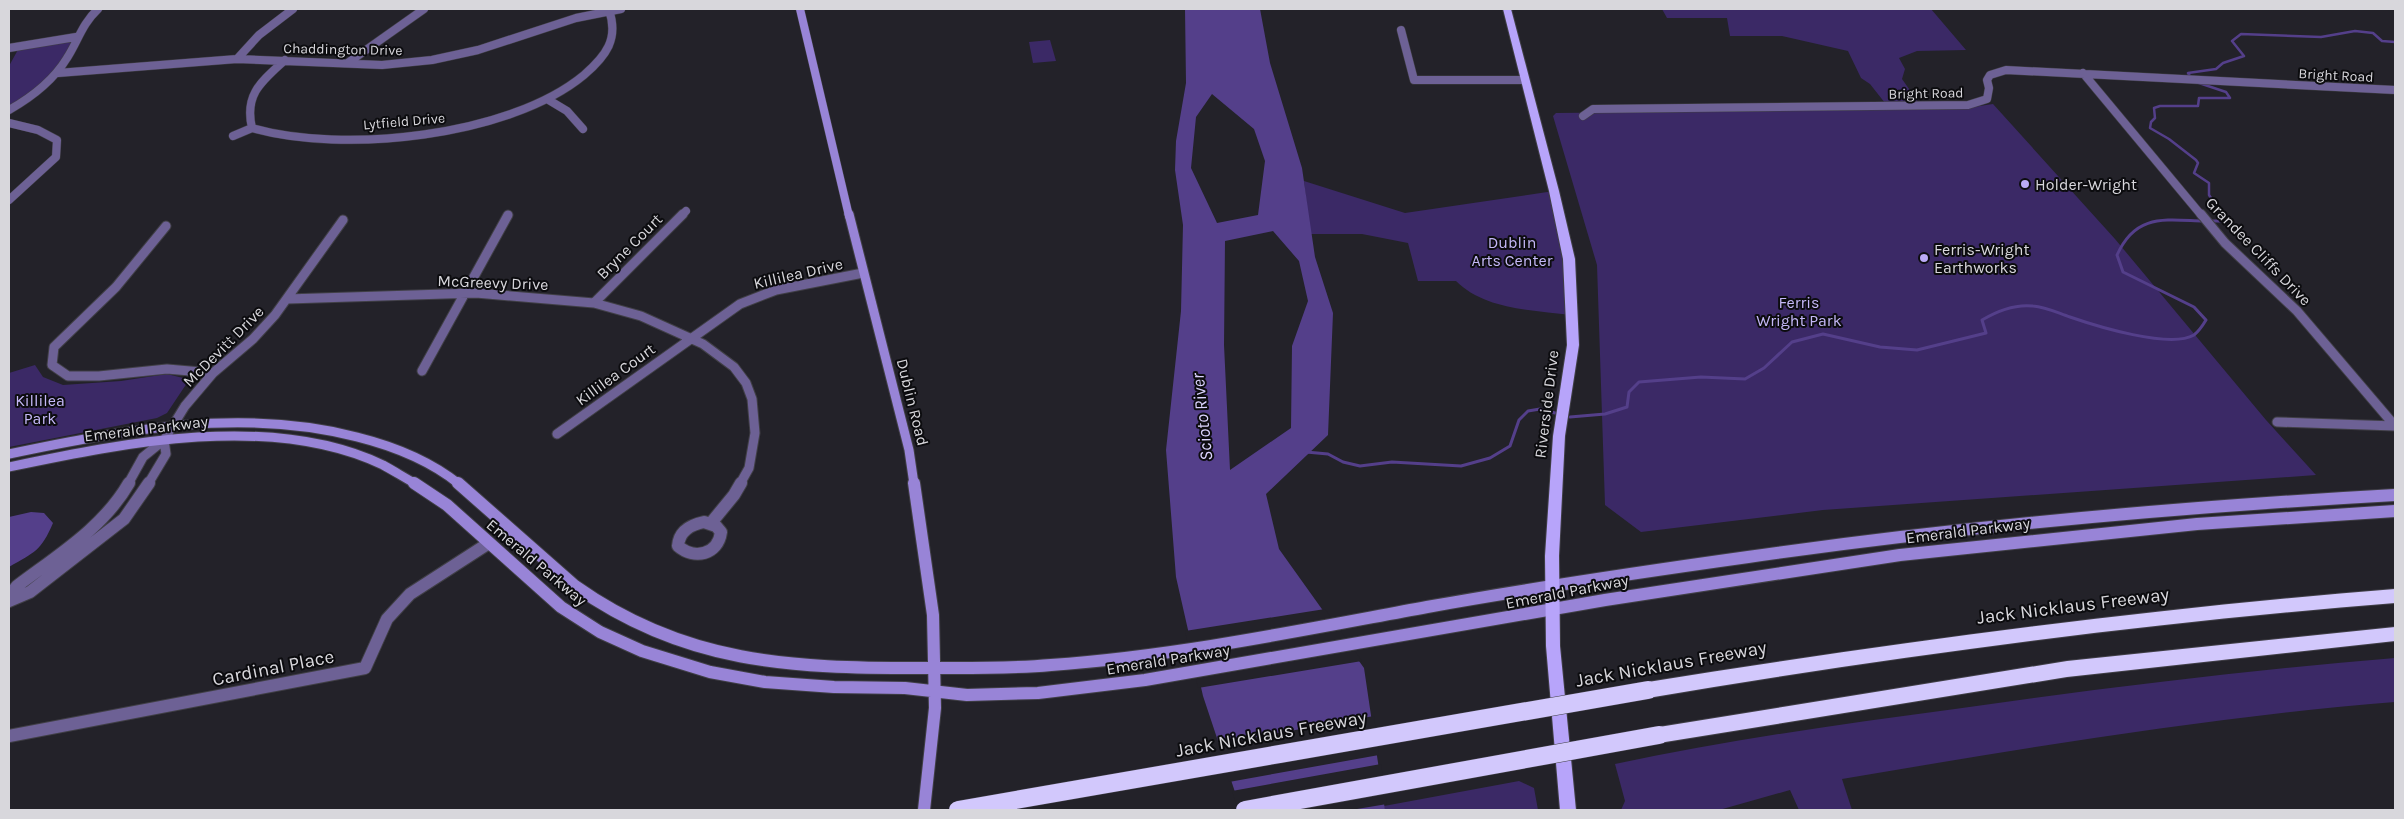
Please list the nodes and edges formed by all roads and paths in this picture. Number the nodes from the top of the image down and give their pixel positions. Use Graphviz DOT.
graph roads {
  1 [pos="98,9"];
  2 [pos="293,9"];
  3 [pos="424,9"];
  4 [pos="621,9"];
  5 [pos="800,9"];
  6 [pos="1507,9"];
  7 [pos="609,10"];
  8 [pos="1401,30"];
  9 [pos="76,37"];
  10 [pos="9,48"];
  11 [pos="237,59"];
  12 [pos="285,60"];
  13 [pos="349,62"];
  14 [pos="58,73"];
  15 [pos="2083,73"];
  16 [pos="1525,80"];
  17 [pos="2395,90"];
  18 [pos="547,99"];
  19 [pos="9,110"];
  20 [pos="1583,116"];
  21 [pos="9,123"];
  22 [pos="252,128"];
  23 [pos="583,129"];
  24 [pos="233,136"];
  25 [pos="9,200"];
  26 [pos="686,211"];
  27 [pos="508,215"];
  28 [pos="343,220"];
  29 [pos="166,226"];
  30 [pos="863,273"];
  31 [pos="466,293"];
  32 [pos="287,299"];
  33 [pos="594,303"];
  34 [pos="691,338"];
  35 [pos="422,371"];
  36 [pos="213,373"];
  37 [pos="2277,422"];
  38 [pos="173,426"];
  39 [pos="2395,426"];
  40 [pos="557,434"];
  41 [pos="164,440"];
  42 [pos="9,454"];
  43 [pos="9,467"];
  44 [pos="2395,495"];
  45 [pos="2395,511"];
  46 [pos="711,523"];
  47 [pos="489,543"];
  48 [pos="1552,585"];
  49 [pos="9,596"];
  50 [pos="2395,596"];
  51 [pos="9,601"];
  52 [pos="1553,610"];
  53 [pos="2395,634"];
  54 [pos="934,668"];
  55 [pos="936,693"];
  56 [pos="9,736"];
  57 [pos="924,810"];
  58 [pos="958,810"];
  59 [pos="1245,810"];
  60 [pos="1568,810"];
  1 -- 9 [label="street"];
  2 -- 11 [label="street"];
  3 -- 13 [label="street"];
  4 -- 7 [label="street, Chaddington Drive"];
  5 -- 30 [label="main road, Dublin Road"];
  6 -- 16 [label="main road, Riverside Drive"];
  7 -- 13 [label="street, Chaddington Drive"];
  7 -- 18 [label="street, Lytfield Drive"];
  8 -- 16 [label="street"];
  9 -- 10 [label="street"];
  9 -- 14 [label="street"];
  11 -- 12 [label="street, Chaddington Drive"];
  11 -- 14 [label="street, Chaddington Drive"];
  12 -- 13 [label="street, Chaddington Drive"];
  12 -- 22 [label="street"];
  14 -- 19 [label="street"];
  15 -- 17 [label="street, Bright Road"];
  15 -- 20 [label="street, Bright Road"];
  15 -- 39 [label="street, Grandee Cliffs Drive"];
  16 -- 48 [label="main road, Riverside Drive"];
  18 -- 22 [label="street, Lytfield Drive"];
  18 -- 23 [label="street"];
  21 -- 25 [label="street"];
  22 -- 24 [label="street"];
  26 -- 33 [label="street, Bryne Court"];
  27 -- 31 [label="street"];
  28 -- 32 [label="street, McDevitt Drive"];
  29 -- 36 [label="street"];
  30 -- 34 [label="street, Killilea Drive"];
  30 -- 54 [label="main road, Dublin Road"];
  31 -- 32 [label="street, McGreevy Drive"];
  31 -- 33 [label="street, McGreevy Drive"];
  31 -- 35 [label="street"];
  32 -- 36 [label="street, McDevitt Drive"];
  33 -- 34 [label="street, McGreevy Drive"];
  34 -- 40 [label="street, Killilea Court"];
  34 -- 46 [label="street, McGreevy Drive"];
  36 -- 38 [label="street, McDevitt Drive"];
  37 -- 39 [label="street"];
  38 -- 41 [label="street, McDevitt Drive"];
  38 -- 42 [label="main road, Emerald Parkway"];
  38 -- 54 [label="main road, Emerald Parkway"];
  41 -- 43 [label="main road, Emerald Parkway"];
  41 -- 47 [label="main road, Emerald Parkway"];
  41 -- 49 [label="street"];
  41 -- 51 [label="street"];
  44 -- 48 [label="main road, Emerald Parkway"];
  45 -- 52 [label="main road, Emerald Parkway"];
  47 -- 55 [label="main road, Emerald Parkway"];
  47 -- 56 [label="street, Cardinal Place"];
  48 -- 52 [label="main road, Riverside Drive"];
  48 -- 54 [label="main road, Emerald Parkway"];
  50 -- 58 [label="highway, Jack Nicklaus Freeway, bridge"];
  52 -- 55 [label="main road, Emerald Parkway"];
  52 -- 60 [label="main road, Riverside Drive"];
  53 -- 59 [label="highway, bridge"];
  54 -- 55 [label="main road, Dublin Road"];
  55 -- 57 [label="main road, Dublin Road"];
}
